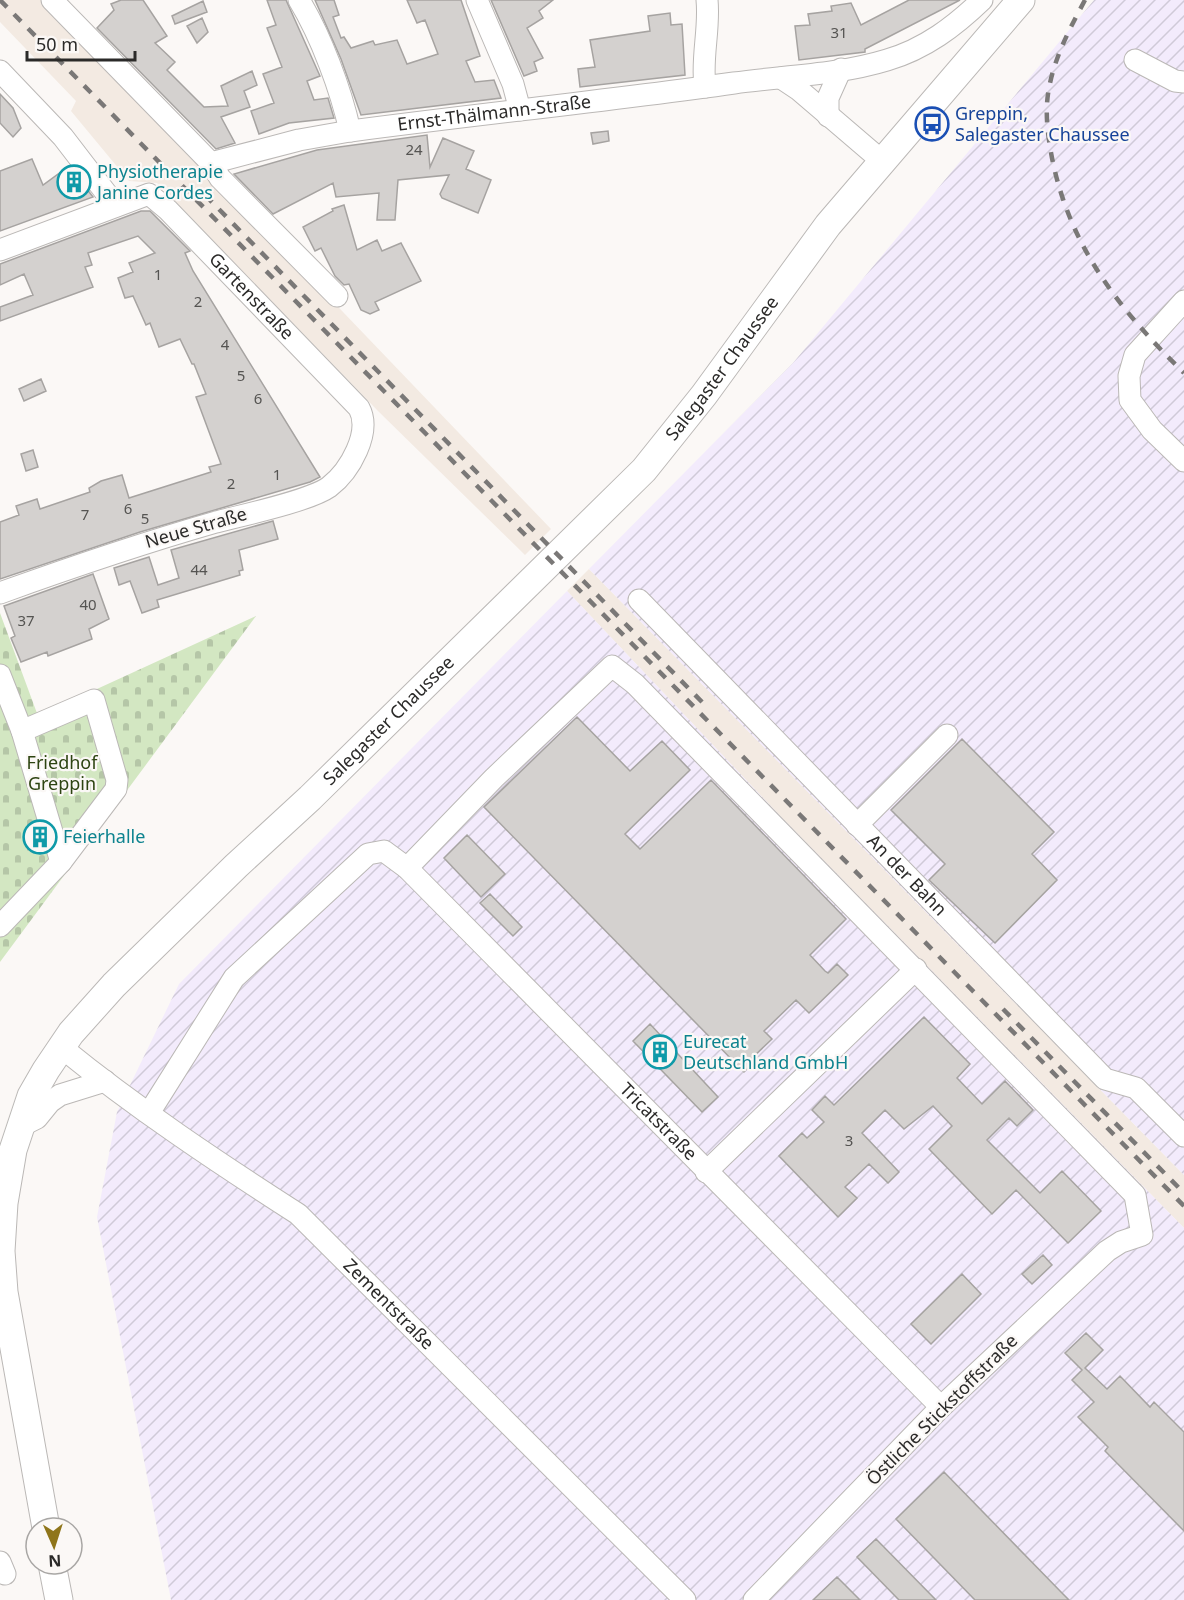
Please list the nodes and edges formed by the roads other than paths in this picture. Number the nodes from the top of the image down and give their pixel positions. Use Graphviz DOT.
graph roads {
  1 [pos="52,0"];
  2 [pos="299,0"];
  3 [pos="477,0"];
  4 [pos="707,0"];
  5 [pos="982,0"];
  6 [pos="1021,0"];
  7 [pos="1135,60"];
  8 [pos="841,69"];
  9 [pos="0,71"];
  10 [pos="780,78"];
  11 [pos="1184,82"];
  12 [pos="705,87"];
  13 [pos="520,110"];
  14 [pos="828,116"];
  15 [pos="350,131"];
  16 [pos="882,161"];
  17 [pos="211,163"];
  18 [pos="116,206"];
  19 [pos="0,250"];
  20 [pos="338,296"];
  21 [pos="1184,301"];
  22 [pos="364,431"];
  23 [pos="1184,461"];
  24 [pos="0,593"];
  25 [pos="639,600"];
  26 [pos="0,675"];
  27 [pos="22,731"];
  28 [pos="947,735"];
  29 [pos="857,825"];
  30 [pos="62,862"];
  31 [pos="408,868"];
  32 [pos="0,926"];
  33 [pos="916,969"];
  34 [pos="61,1047"];
  35 [pos="105,1081"];
  36 [pos="149,1113"];
  37 [pos="19,1127"];
  38 [pos="1184,1136"];
  39 [pos="706,1172"];
  40 [pos="941,1407"];
  41 [pos="44,1516"];
  42 [pos="54,1576"];
  43 [pos="59,1600"];
  44 [pos="685,1600"];
  45 [pos="754,1600"];
  1 -- 17 [label="street"];
  2 -- 15 [label="street"];
  3 -- 13 [label="street"];
  4 -- 12 [label="street"];
  5 -- 8 [label="street, Ernst-Thälmann-Straße"];
  6 -- 16 [label="main road, Salegaster Chaussee"];
  7 -- 11 [label="street"];
  8 -- 10 [label="street, Ernst-Thälmann-Straße"];
  8 -- 14 [label="street"];
  9 -- 18 [label="street"];
  10 -- 12 [label="street, Ernst-Thälmann-Straße"];
  10 -- 14 [label="street"];
  12 -- 13 [label="street, Ernst-Thälmann-Straße"];
  13 -- 15 [label="street, Ernst-Thälmann-Straße"];
  14 -- 16 [label="street"];
  15 -- 17 [label="street, Ernst-Thälmann-Straße"];
  16 -- 34 [label="main road, Salegaster Chaussee"];
  17 -- 20 [label="street"];
  18 -- 19 [label="street"];
  18 -- 22 [label="street, Gartenstraße"];
  21 -- 23 [label="street"];
  22 -- 24 [label="street, Neue Straße"];
  25 -- 29 [label="street, An der Bahn"];
  26 -- 27 [label="street"];
  27 -- 30 [label="street"];
  27 -- 30 [label="street"];
  28 -- 29 [label="street"];
  29 -- 38 [label="street, An der Bahn"];
  30 -- 32 [label="street"];
  31 -- 33 [label="street"];
  31 -- 36 [label="street, Tricatstraße"];
  31 -- 39 [label="street, Tricatstraße"];
  33 -- 39 [label="street"];
  33 -- 40 [label="street, Östliche Stickstoffstraße"];
  34 -- 35 [label="street, Zementstraße"];
  34 -- 37 [label="main road, Salegaster Chaussee"];
  35 -- 36 [label="street, Zementstraße"];
  35 -- 37 [label="street"];
  36 -- 44 [label="street, Zementstraße"];
  37 -- 41 [label="main road, Salegaster Chaussee"];
  39 -- 40 [label="street, Tricatstraße"];
  40 -- 45 [label="street, Östliche Stickstoffstraße"];
  42 -- 43 [label="main road"];
}
